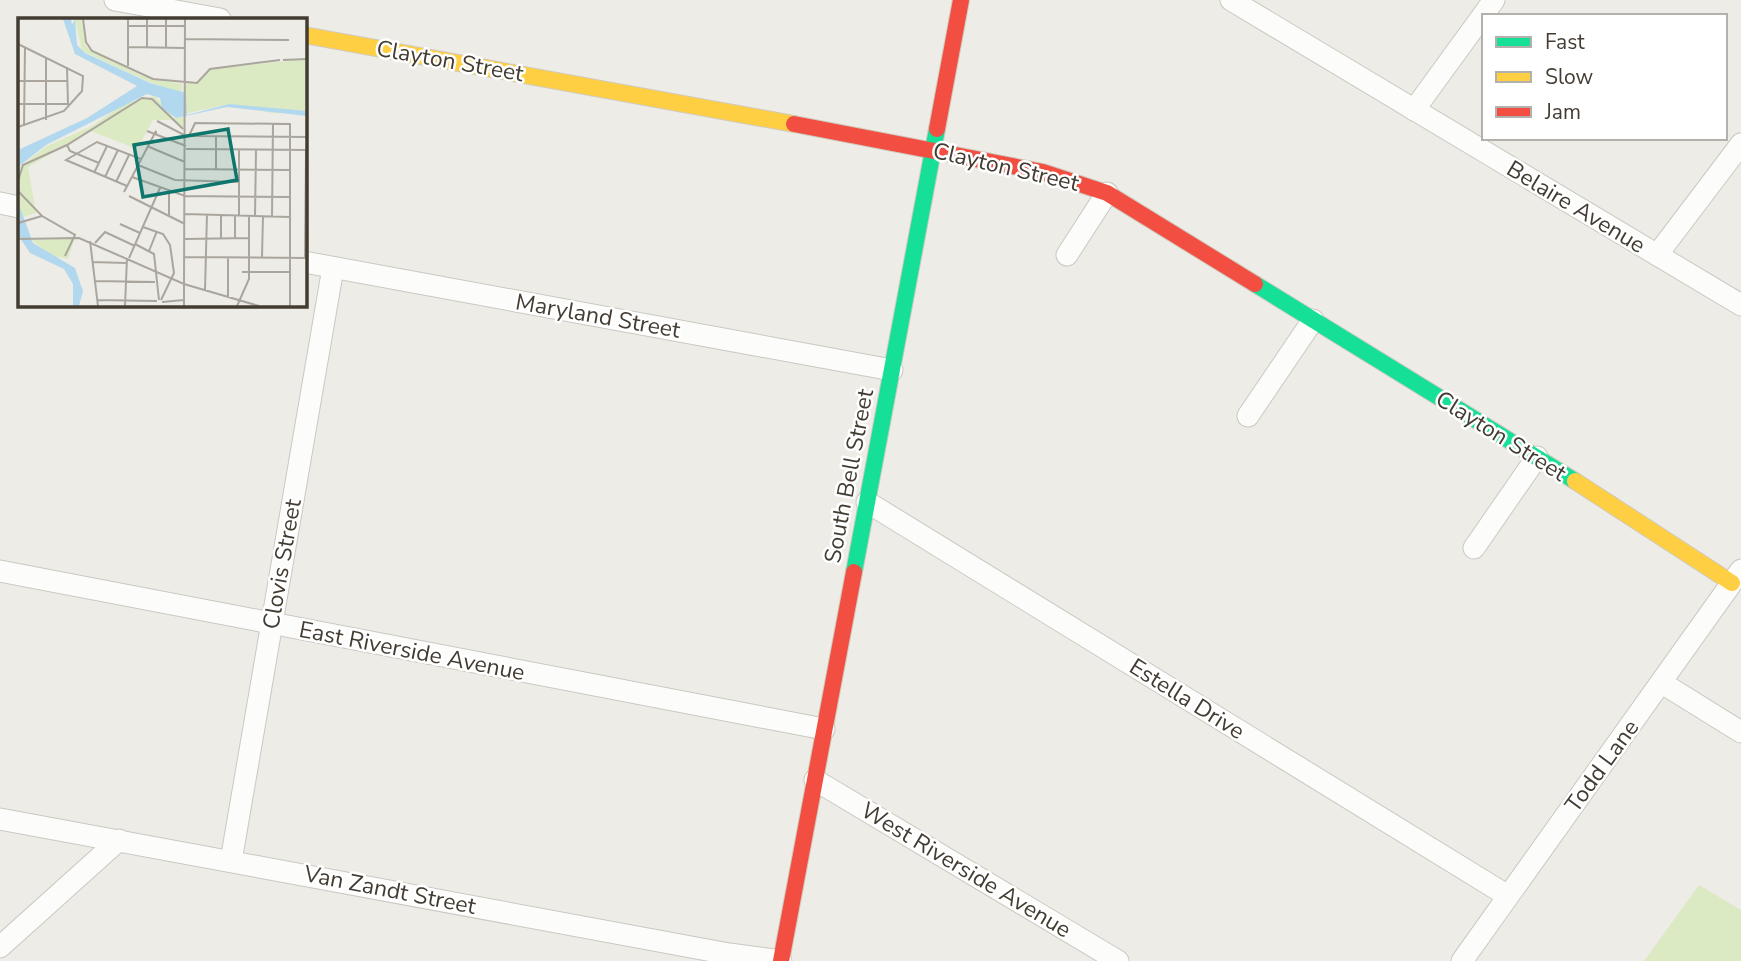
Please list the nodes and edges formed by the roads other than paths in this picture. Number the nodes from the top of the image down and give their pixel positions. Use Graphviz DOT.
graph roads {
  1 [pos="115,0"];
  2 [pos="961,0"];
  3 [pos="1244,4"];
  4 [pos="1482,16"];
  5 [pos="214,18"];
  6 [pos="306,35"];
  7 [pos="1414,110"];
  8 [pos="1741,144"];
  9 [pos="933,149"];
  10 [pos="1107,193"];
  11 [pos="0,203"];
  12 [pos="18,207"];
  13 [pos="1067,255"];
  14 [pos="1657,255"];
  15 [pos="306,262"];
  16 [pos="333,268"];
  17 [pos="1741,305"];
  18 [pos="1313,320"];
  19 [pos="892,370"];
  20 [pos="1248,416"];
  21 [pos="1536,457"];
  22 [pos="867,502"];
  23 [pos="1474,548"];
  24 [pos="0,571"];
  25 [pos="1736,576"];
  26 [pos="272,625"];
  27 [pos="1662,683"];
  28 [pos="824,729"];
  29 [pos="1741,732"];
  30 [pos="815,780"];
  31 [pos="0,819"];
  32 [pos="119,840"];
  33 [pos="231,861"];
  34 [pos="1508,896"];
  35 [pos="0,947"];
  36 [pos="728,957"];
  37 [pos="781,961"];
  38 [pos="1118,961"];
  39 [pos="1462,961"];
  1 -- 5 [label="street"];
  2 -- 9 [label="street, South Bell Street"];
  3 -- 7 [label="street, Belaire Avenue"];
  4 -- 7 [label="street"];
  6 -- 9 [label="street, Clayton Street"];
  7 -- 14 [label="street, Belaire Avenue"];
  8 -- 14 [label="street"];
  9 -- 10 [label="street, Clayton Street"];
  9 -- 19 [label="street, South Bell Street"];
  10 -- 13 [label="street"];
  10 -- 18 [label="street, Clayton Street"];
  11 -- 12 [label="street"];
  14 -- 17 [label="street, Belaire Avenue"];
  15 -- 16 [label="street, Maryland Street"];
  16 -- 19 [label="street, Maryland Street"];
  16 -- 26 [label="street, Clovis Street"];
  18 -- 20 [label="street"];
  18 -- 21 [label="street, Clayton Street"];
  19 -- 22 [label="street, South Bell Street"];
  21 -- 23 [label="street"];
  21 -- 25 [label="street, Clayton Street"];
  22 -- 28 [label="street, South Bell Street"];
  22 -- 34 [label="street, Estella Drive"];
  24 -- 26 [label="street, East Riverside Avenue"];
  25 -- 27 [label="street, Todd Lane"];
  26 -- 28 [label="street, East Riverside Avenue"];
  26 -- 33 [label="street, Clovis Street"];
  27 -- 29 [label="street"];
  27 -- 34 [label="street, Todd Lane"];
  28 -- 30 [label="street, South Bell Street"];
  30 -- 37 [label="street, South Bell Street"];
  30 -- 38 [label="street, West Riverside Avenue"];
  31 -- 32 [label="street, Van Zandt Street"];
  32 -- 33 [label="street, Van Zandt Street"];
  32 -- 35 [label="street"];
  33 -- 36 [label="street, Van Zandt Street"];
  34 -- 39 [label="street, Todd Lane"];
  36 -- 37 [label="street, Van Zandt Street"];
}
